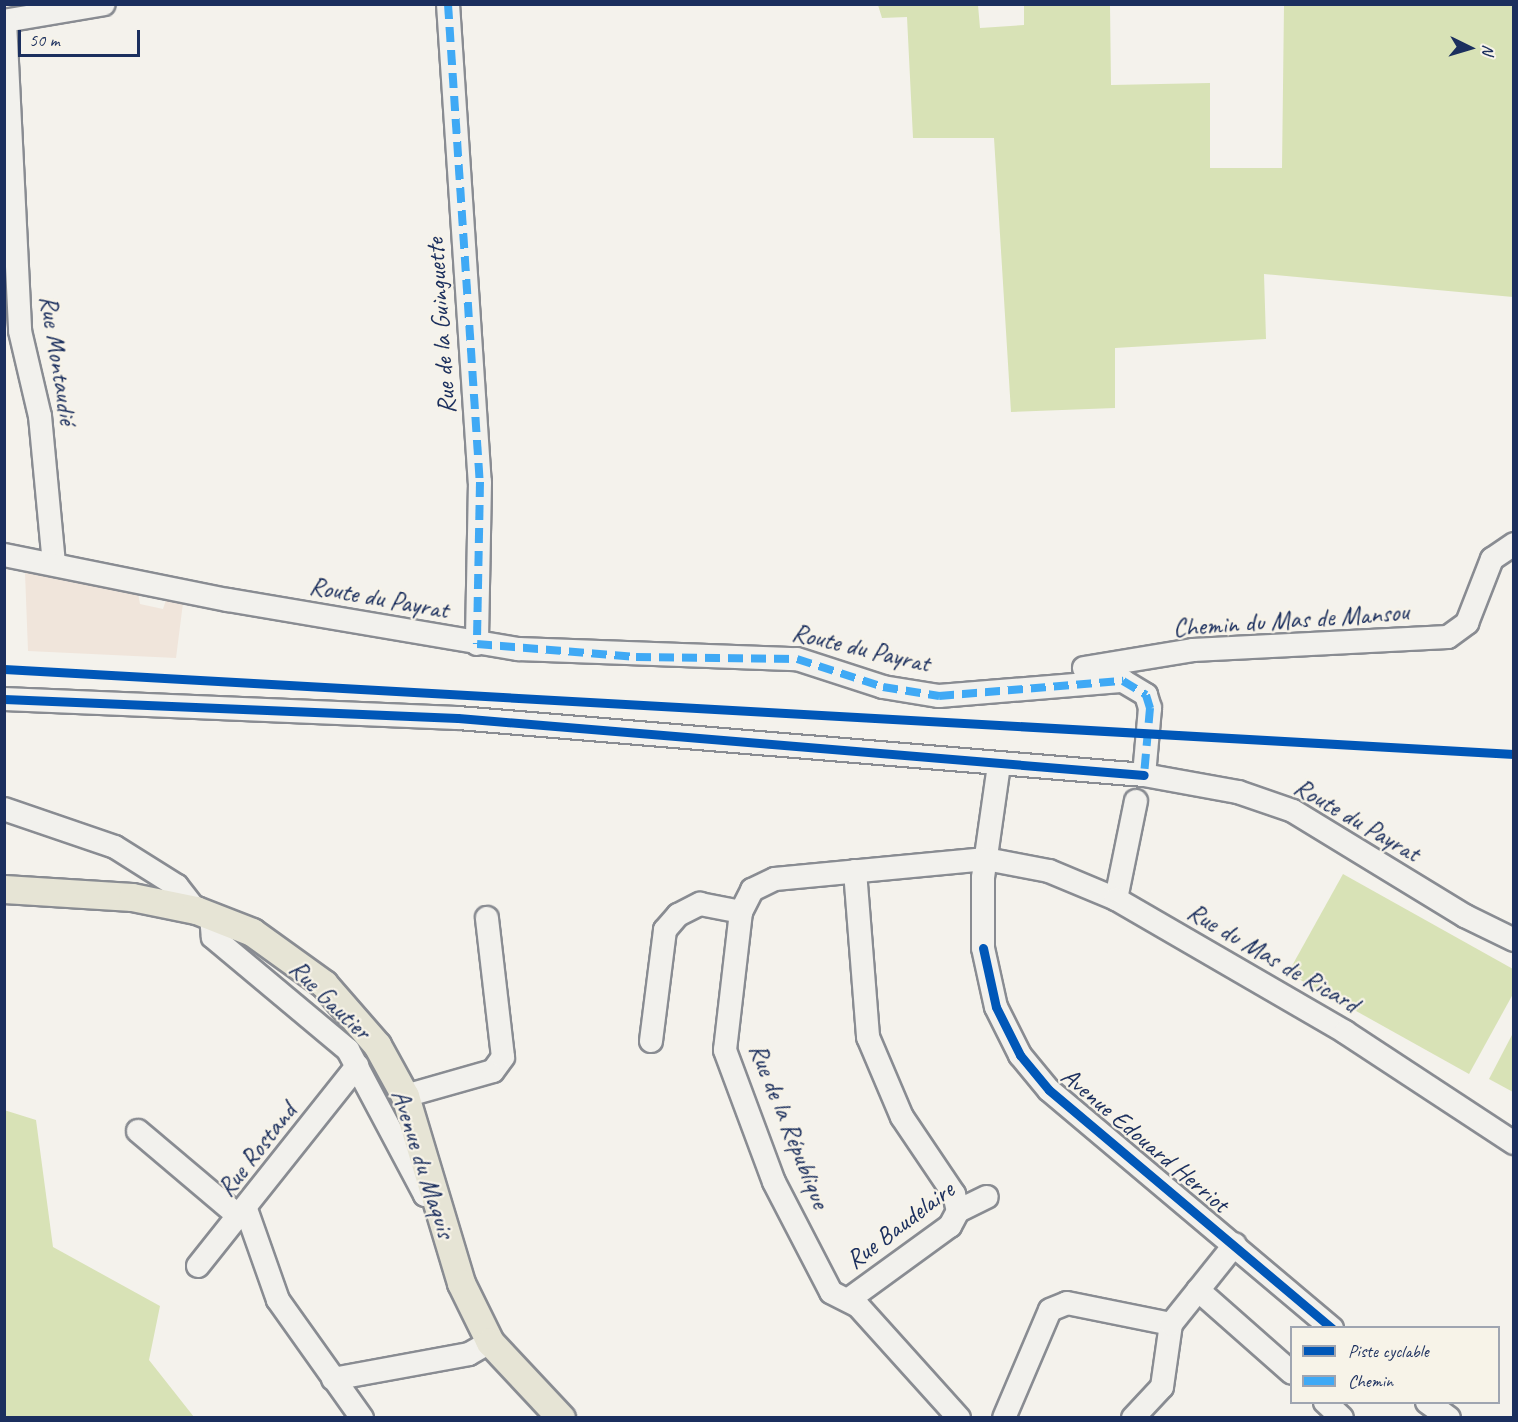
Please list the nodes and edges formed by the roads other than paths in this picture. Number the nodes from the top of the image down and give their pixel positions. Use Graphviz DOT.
graph roads {
  1 [pos="104,4"];
  2 [pos="448,4"];
  3 [pos="5,21"];
  4 [pos="1514,544"];
  5 [pos="4,555"];
  6 [pos="54,563"];
  7 [pos="477,644"];
  8 [pos="914,691"];
  9 [pos="4,699"];
  10 [pos="999,765"];
  11 [pos="1146,766"];
  12 [pos="1136,801"];
  13 [pos="4,809"];
  14 [pos="986,859"];
  15 [pos="855,871"];
  16 [pos="4,889"];
  17 [pos="1116,899"];
  18 [pos="741,912"];
  19 [pos="204,913"];
  20 [pos="487,918"];
  21 [pos="1514,940"];
  22 [pos="651,1041"];
  23 [pos="357,1066"];
  24 [pos="405,1096"];
  25 [pos="138,1131"];
  26 [pos="1514,1143"];
  27 [pos="434,1192"];
  28 [pos="987,1197"];
  29 [pos="958,1211"];
  30 [pos="244,1215"];
  31 [pos="1235,1244"];
  32 [pos="198,1266"];
  33 [pos="1198,1290"];
  34 [pos="848,1300"];
  35 [pos="1171,1324"];
  36 [pos="1330,1326"];
  37 [pos="490,1342"];
  38 [pos="1290,1371"];
  39 [pos="333,1379"];
  40 [pos="1429,1404"];
  41 [pos="362,1418"];
  42 [pos="561,1418"];
  43 [pos="960,1418"];
  44 [pos="1004,1418"];
  45 [pos="1133,1418"];
  46 [pos="1449,1418"];
  1 -- 3 [label="street"];
  2 -- 7 [label="street, Rue de la Guinguette"];
  3 -- 6 [label="street, Rue Montaudié"];
  4 -- 8 [label="street, Chemin du Mas de Mansou"];
  5 -- 6 [label="street, Route du Payrat"];
  6 -- 7 [label="street, Route du Payrat"];
  7 -- 8 [label="street, Route du Payrat"];
  8 -- 11 [label="street, Route du Payrat"];
  9 -- 10 [label="street"];
  10 -- 11 [label="street"];
  10 -- 14 [label="street, Avenue Edouard Herriot"];
  11 -- 21 [label="street, Route du Payrat"];
  12 -- 17 [label="street"];
  13 -- 19 [label="street, Rue Gautier"];
  14 -- 15 [label="street, Rue de la République"];
  14 -- 17 [label="street, Rue du Mas de Ricard"];
  14 -- 31 [label="street, Avenue Edouard Herriot"];
  15 -- 18 [label="street, Rue de la République"];
  15 -- 29 [label="street"];
  16 -- 19 [label="main road, Avenue du Maquis"];
  17 -- 26 [label="street, Rue du Mas de Ricard"];
  18 -- 22 [label="street"];
  18 -- 34 [label="street, Rue de la République"];
  19 -- 23 [label="street, Rue Gautier"];
  19 -- 24 [label="main road, Avenue du Maquis"];
  20 -- 24 [label="street"];
  23 -- 27 [label="street, Rue Gautier"];
  23 -- 30 [label="street, Rue Rostand"];
  24 -- 27 [label="main road, Avenue du Maquis"];
  25 -- 30 [label="street"];
  27 -- 37 [label="main road, Avenue du Maquis"];
  28 -- 29 [label="street, Rue Baudelaire"];
  29 -- 34 [label="street, Rue Baudelaire"];
  30 -- 32 [label="street, Rue Rostand"];
  30 -- 39 [label="street"];
  31 -- 33 [label="street"];
  31 -- 36 [label="street, Avenue Edouard Herriot"];
  33 -- 35 [label="street"];
  33 -- 38 [label="street"];
  34 -- 43 [label="street, Rue de la République"];
  35 -- 44 [label="street"];
  35 -- 45 [label="street"];
  37 -- 39 [label="street"];
  37 -- 42 [label="main road, Avenue du Maquis"];
  39 -- 41 [label="street"];
  40 -- 46 [label="street"];
}
